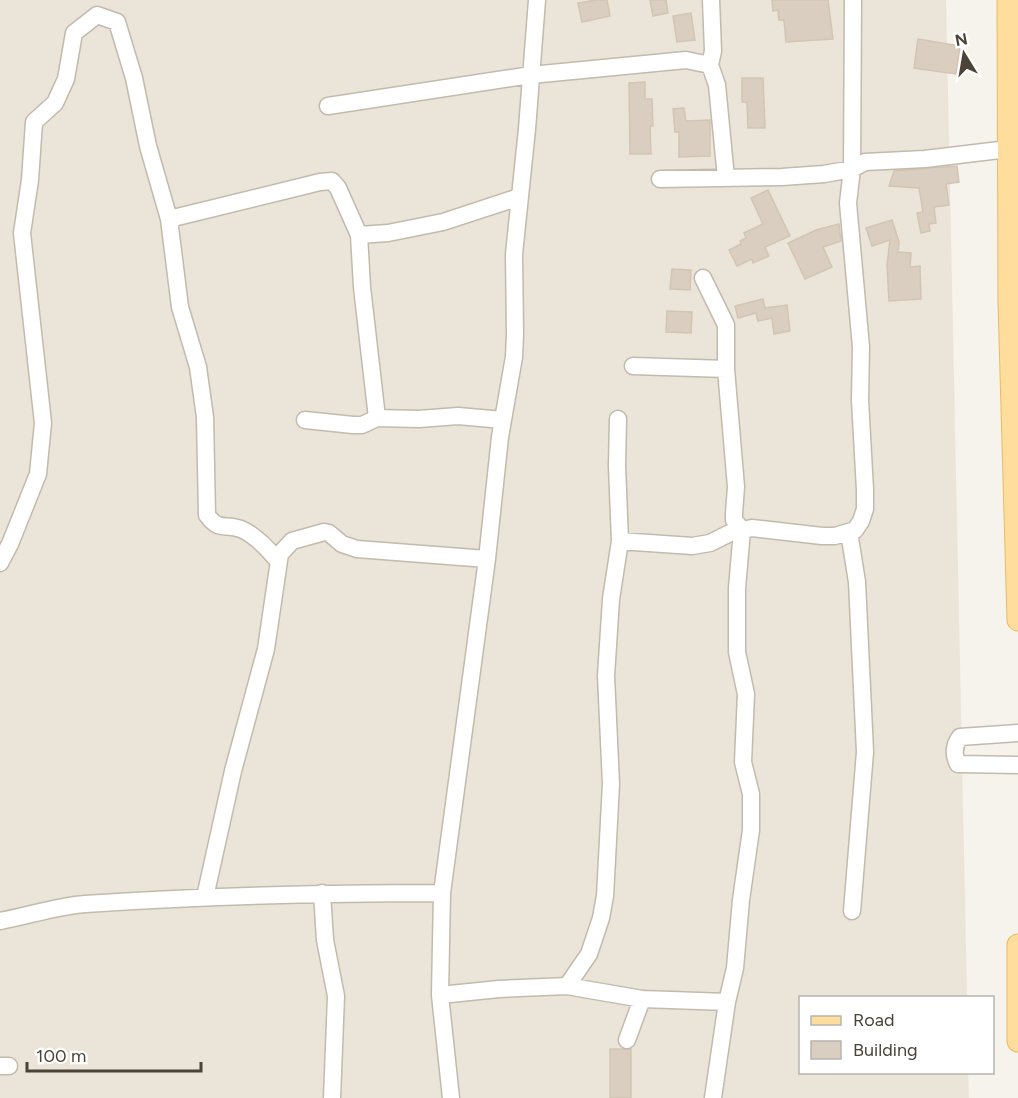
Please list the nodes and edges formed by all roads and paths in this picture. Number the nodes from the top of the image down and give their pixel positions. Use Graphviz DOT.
graph roads {
  1 [pos="537,0"];
  2 [pos="711,0"];
  3 [pos="852,0"];
  4 [pos="1008,0"];
  5 [pos="710,65"];
  6 [pos="531,75"];
  7 [pos="328,106"];
  8 [pos="1008,149"];
  9 [pos="852,169"];
  10 [pos="726,178"];
  11 [pos="660,179"];
  12 [pos="519,197"];
  13 [pos="169,219"];
  14 [pos="359,236"];
  15 [pos="703,278"];
  16 [pos="1014,303"];
  17 [pos="633,366"];
  18 [pos="726,369"];
  19 [pos="377,418"];
  20 [pos="618,419"];
  21 [pos="305,420"];
  22 [pos="503,420"];
  23 [pos="742,530"];
  24 [pos="849,532"];
  25 [pos="620,541"];
  26 [pos="487,559"];
  27 [pos="278,561"];
  28 [pos="0,563"];
  29 [pos="1018,620"];
  30 [pos="1018,733"];
  31 [pos="1018,765"];
  32 [pos="321,893"];
  33 [pos="442,893"];
  34 [pos="206,897"];
  35 [pos="852,911"];
  36 [pos="0,921"];
  37 [pos="1018,945"];
  38 [pos="1018,975"];
  39 [pos="567,986"];
  40 [pos="440,995"];
  41 [pos="642,999"];
  42 [pos="727,1002"];
  43 [pos="1018,1023"];
  44 [pos="627,1040"];
  45 [pos="1018,1041"];
  46 [pos="332,1098"];
  47 [pos="451,1098"];
  48 [pos="713,1098"];
  1 -- 6 [label="street"];
  2 -- 5 [label="street"];
  3 -- 9 [label="street"];
  4 -- 8 [label="main road"];
  5 -- 6 [label="street"];
  5 -- 10 [label="street"];
  6 -- 7 [label="street"];
  6 -- 12 [label="street"];
  8 -- 9 [label="street"];
  8 -- 16 [label="main road"];
  9 -- 10 [label="street"];
  9 -- 24 [label="street"];
  10 -- 11 [label="street"];
  12 -- 14 [label="street"];
  12 -- 22 [label="street"];
  13 -- 14 [label="street"];
  13 -- 27 [label="street"];
  13 -- 28 [label="street"];
  14 -- 19 [label="street"];
  15 -- 18 [label="street"];
  16 -- 29 [label="main road"];
  17 -- 18 [label="street"];
  18 -- 23 [label="street"];
  19 -- 21 [label="street"];
  19 -- 22 [label="street"];
  20 -- 25 [label="street"];
  22 -- 26 [label="street"];
  23 -- 24 [label="street"];
  23 -- 25 [label="street"];
  23 -- 42 [label="street"];
  24 -- 35 [label="street"];
  25 -- 39 [label="street"];
  26 -- 27 [label="street"];
  26 -- 33 [label="street"];
  27 -- 34 [label="street"];
  30 -- 31 [label="street"];
  32 -- 33 [label="street"];
  32 -- 34 [label="street"];
  32 -- 46 [label="street"];
  33 -- 40 [label="street"];
  34 -- 36 [label="street"];
  37 -- 38 [label="main road"];
  38 -- 43 [label="main road"];
  39 -- 40 [label="street"];
  39 -- 41 [label="street"];
  40 -- 47 [label="street"];
  41 -- 42 [label="street"];
  41 -- 44 [label="street"];
  42 -- 48 [label="street"];
  43 -- 45 [label="main road"];
}
